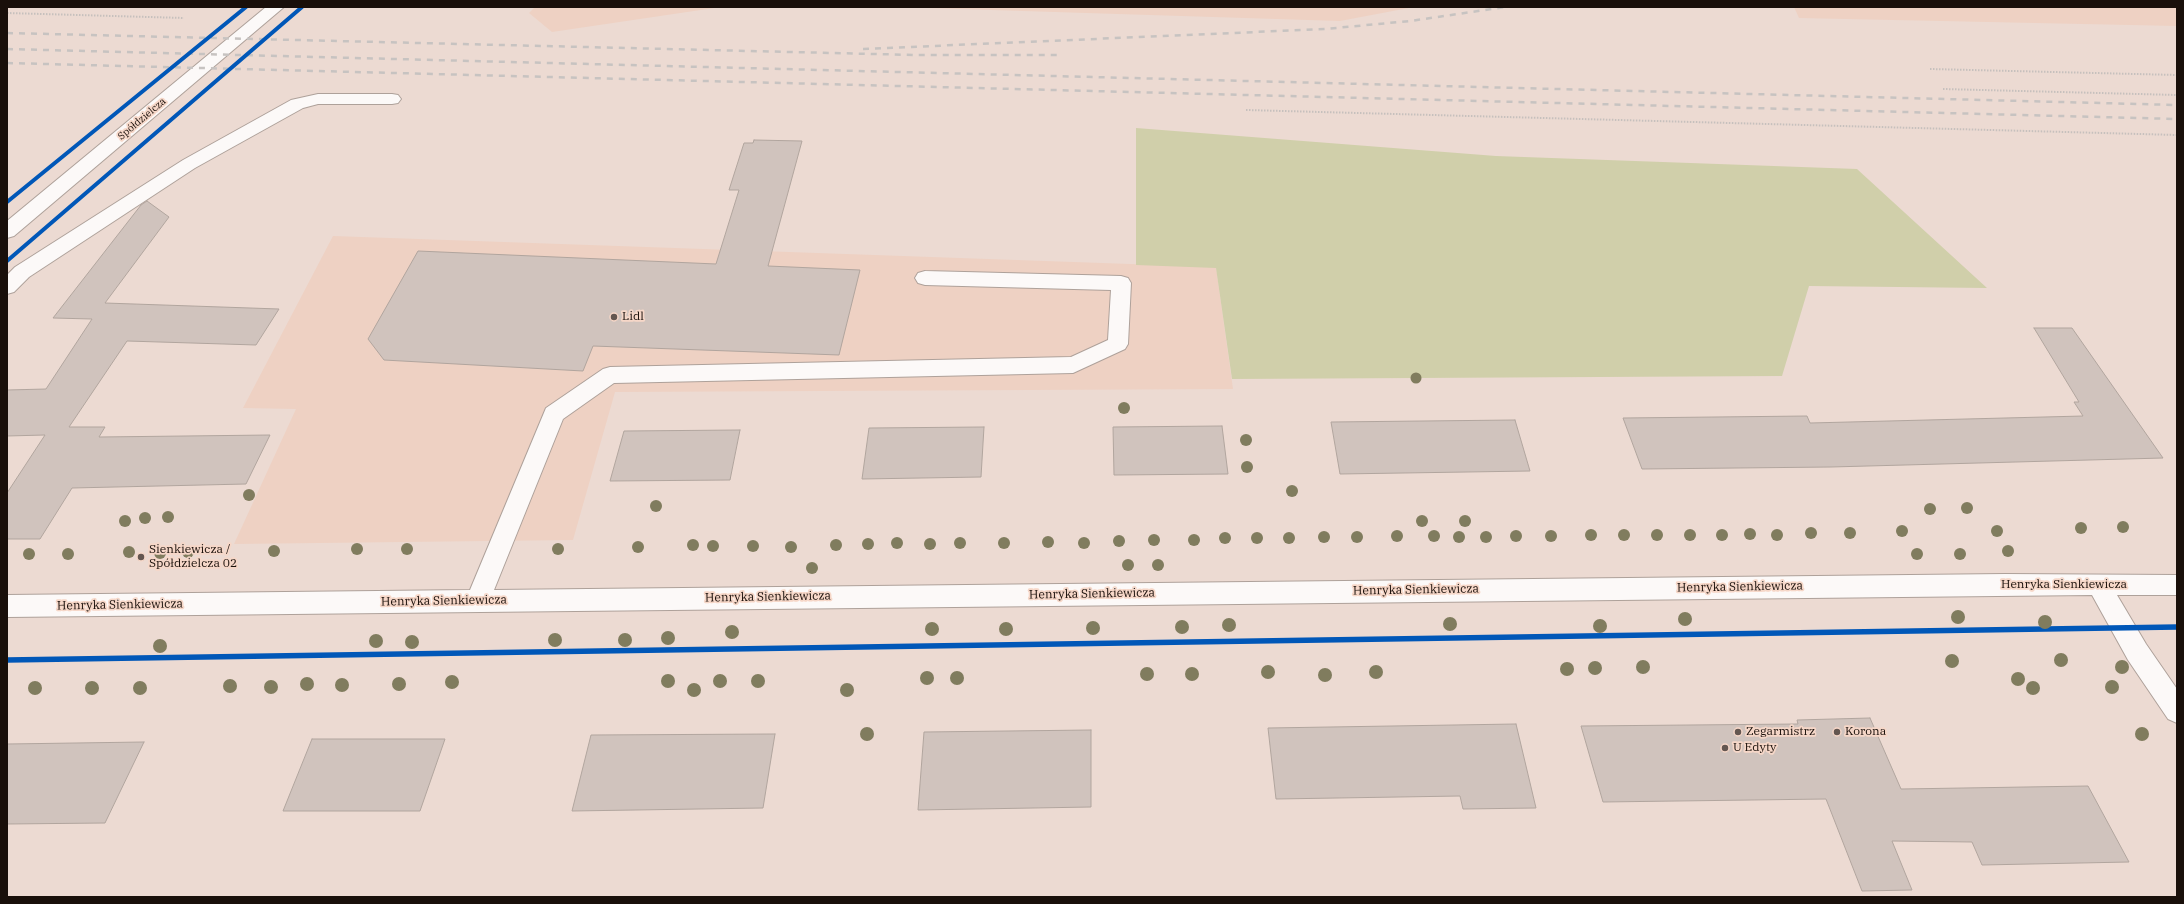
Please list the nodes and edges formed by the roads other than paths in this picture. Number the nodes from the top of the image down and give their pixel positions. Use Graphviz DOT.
graph roads {
  1 [pos="276,7"];
  2 [pos="392,99"];
  3 [pos="7,230"];
  4 [pos="925,278"];
  5 [pos="7,287"];
  6 [pos="2177,584"];
  7 [pos="2099,585"];
  8 [pos="478,600"];
  9 [pos="7,606"];
  10 [pos="2177,711"];
  1 -- 3 [label="street, Spółdzielcza"];
  2 -- 5 [label="street"];
  4 -- 8 [label="street"];
  6 -- 7 [label="street, Henryka Sienkiewicza"];
  7 -- 8 [label="street, Henryka Sienkiewicza"];
  7 -- 10 [label="street"];
  8 -- 9 [label="street, Henryka Sienkiewicza"];
}
